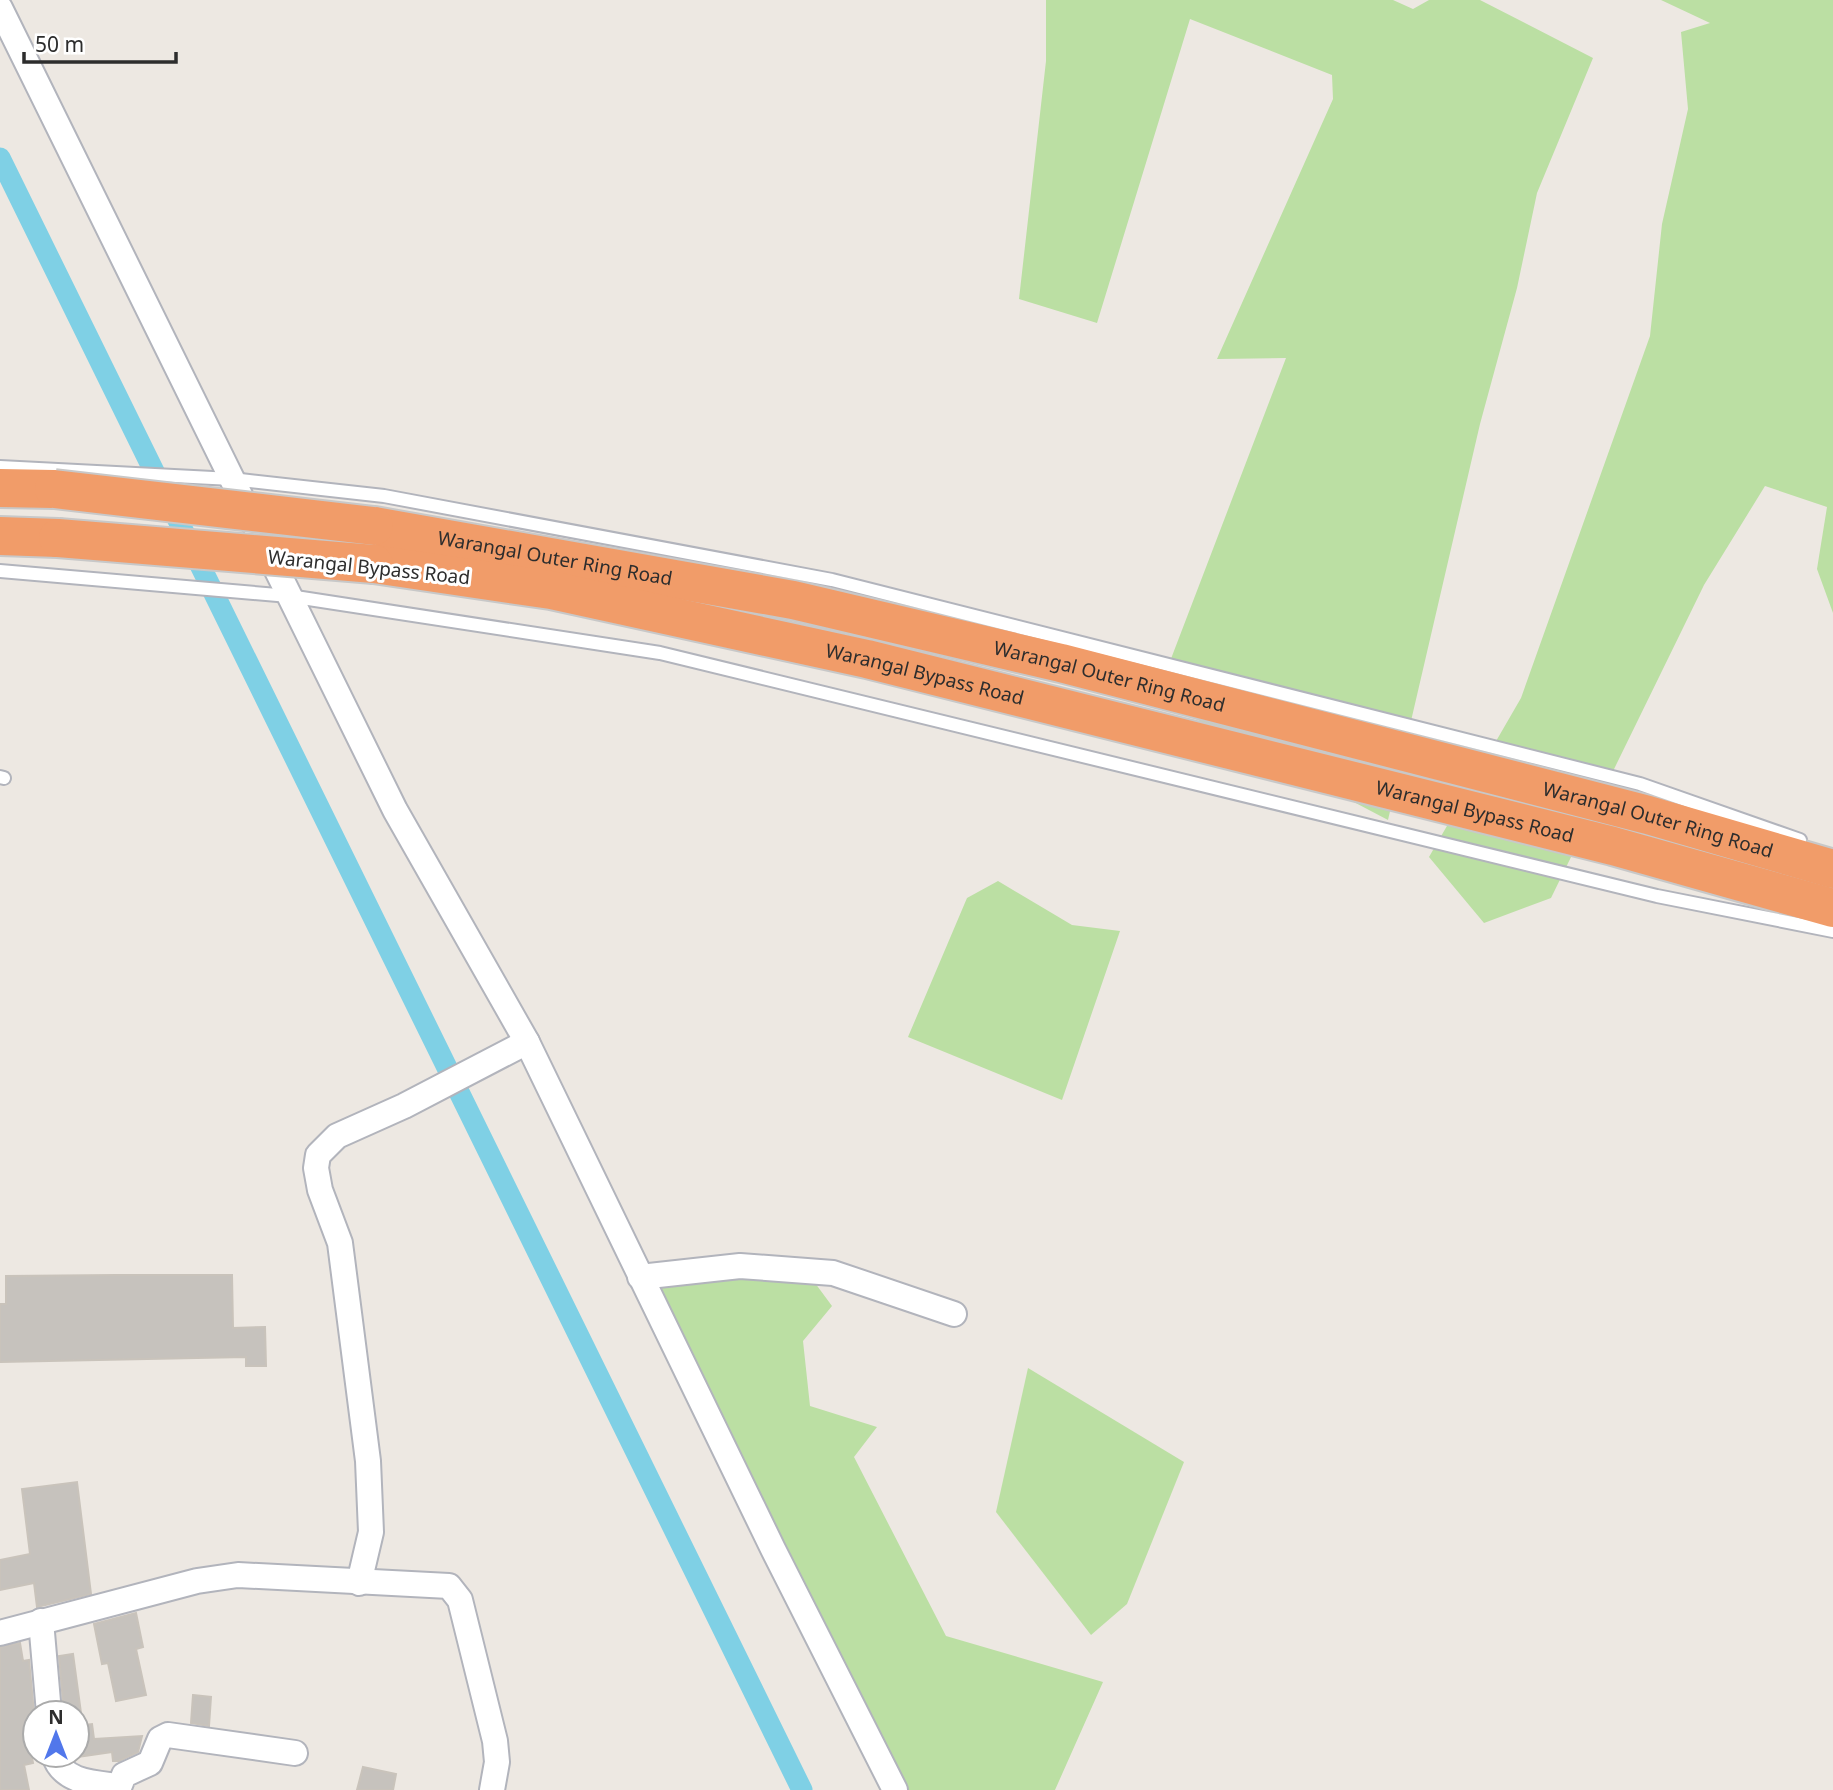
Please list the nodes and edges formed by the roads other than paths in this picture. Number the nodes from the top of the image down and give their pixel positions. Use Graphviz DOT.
graph roads {
  1 [pos="0,8"];
  2 [pos="0,467"];
  3 [pos="232,479"];
  4 [pos="0,488"];
  5 [pos="0,536"];
  6 [pos="0,571"];
  7 [pos="289,596"];
  8 [pos="1820,856"];
  9 [pos="1833,908"];
  10 [pos="1833,931"];
  11 [pos="527,1042"];
  12 [pos="640,1277"];
  13 [pos="954,1314"];
  14 [pos="359,1583"];
  15 [pos="41,1621"];
  16 [pos="0,1633"];
  17 [pos="48,1699"];
  18 [pos="295,1753"];
  19 [pos="64,1769"];
  20 [pos="119,1788"];
  21 [pos="492,1790"];
  22 [pos="895,1790"];
  1 -- 3 [label="street"];
  2 -- 3 [label="lane"];
  3 -- 7 [label="street"];
  3 -- 8 [label="lane"];
  4 -- 8 [label="highway, Warangal Outer Ring Road, bridge"];
  5 -- 9 [label="highway, Warangal Bypass Road, bridge"];
  6 -- 7 [label="lane"];
  7 -- 10 [label="lane"];
  7 -- 11 [label="street"];
  11 -- 12 [label="street"];
  11 -- 14 [label="street"];
  12 -- 13 [label="street"];
  12 -- 22 [label="street"];
  14 -- 15 [label="street"];
  14 -- 21 [label="street"];
  15 -- 16 [label="street"];
  15 -- 17 [label="street"];
  18 -- 20 [label="street"];
  19 -- 20 [label="street"];
}
